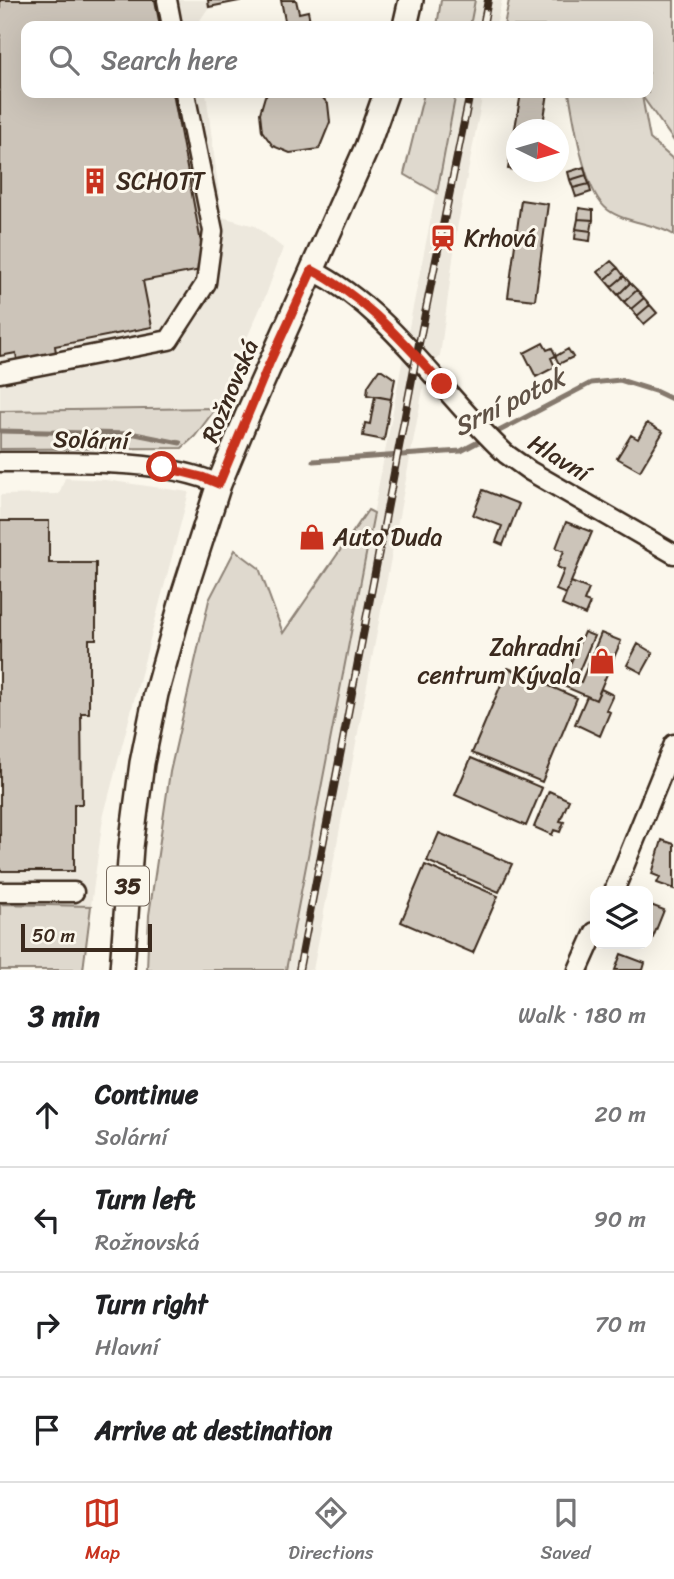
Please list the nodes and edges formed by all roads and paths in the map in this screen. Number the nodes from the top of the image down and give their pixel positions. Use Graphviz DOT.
graph roads {
  1 [pos="167,0"];
  2 [pos="411,0"];
  3 [pos="171,21"];
  4 [pos="406,21"];
  5 [pos="186,98"];
  6 [pos="384,98"];
  7 [pos="312,270"];
  8 [pos="0,373"];
  9 [pos="0,462"];
  10 [pos="219,484"];
  11 [pos="674,554"];
  12 [pos="674,744"];
  13 [pos="616,886"];
  14 [pos="0,892"];
  15 [pos="74,892"];
  16 [pos="590,943"];
  17 [pos="122,970"];
  18 [pos="578,970"];
  1 -- 3 [label="street"];
  2 -- 4 [label="main road"];
  5 -- 8 [label="street"];
  6 -- 7 [label="main road, Rožnovská / 35"];
  7 -- 10 [label="main road, Rožnovská / 35"];
  7 -- 11 [label="street, Hlavní"];
  9 -- 10 [label="street, Solární"];
  10 -- 17 [label="main road, Rožnovská / 35"];
  12 -- 13 [label="street"];
  14 -- 15 [label="street"];
  16 -- 18 [label="street"];
}
